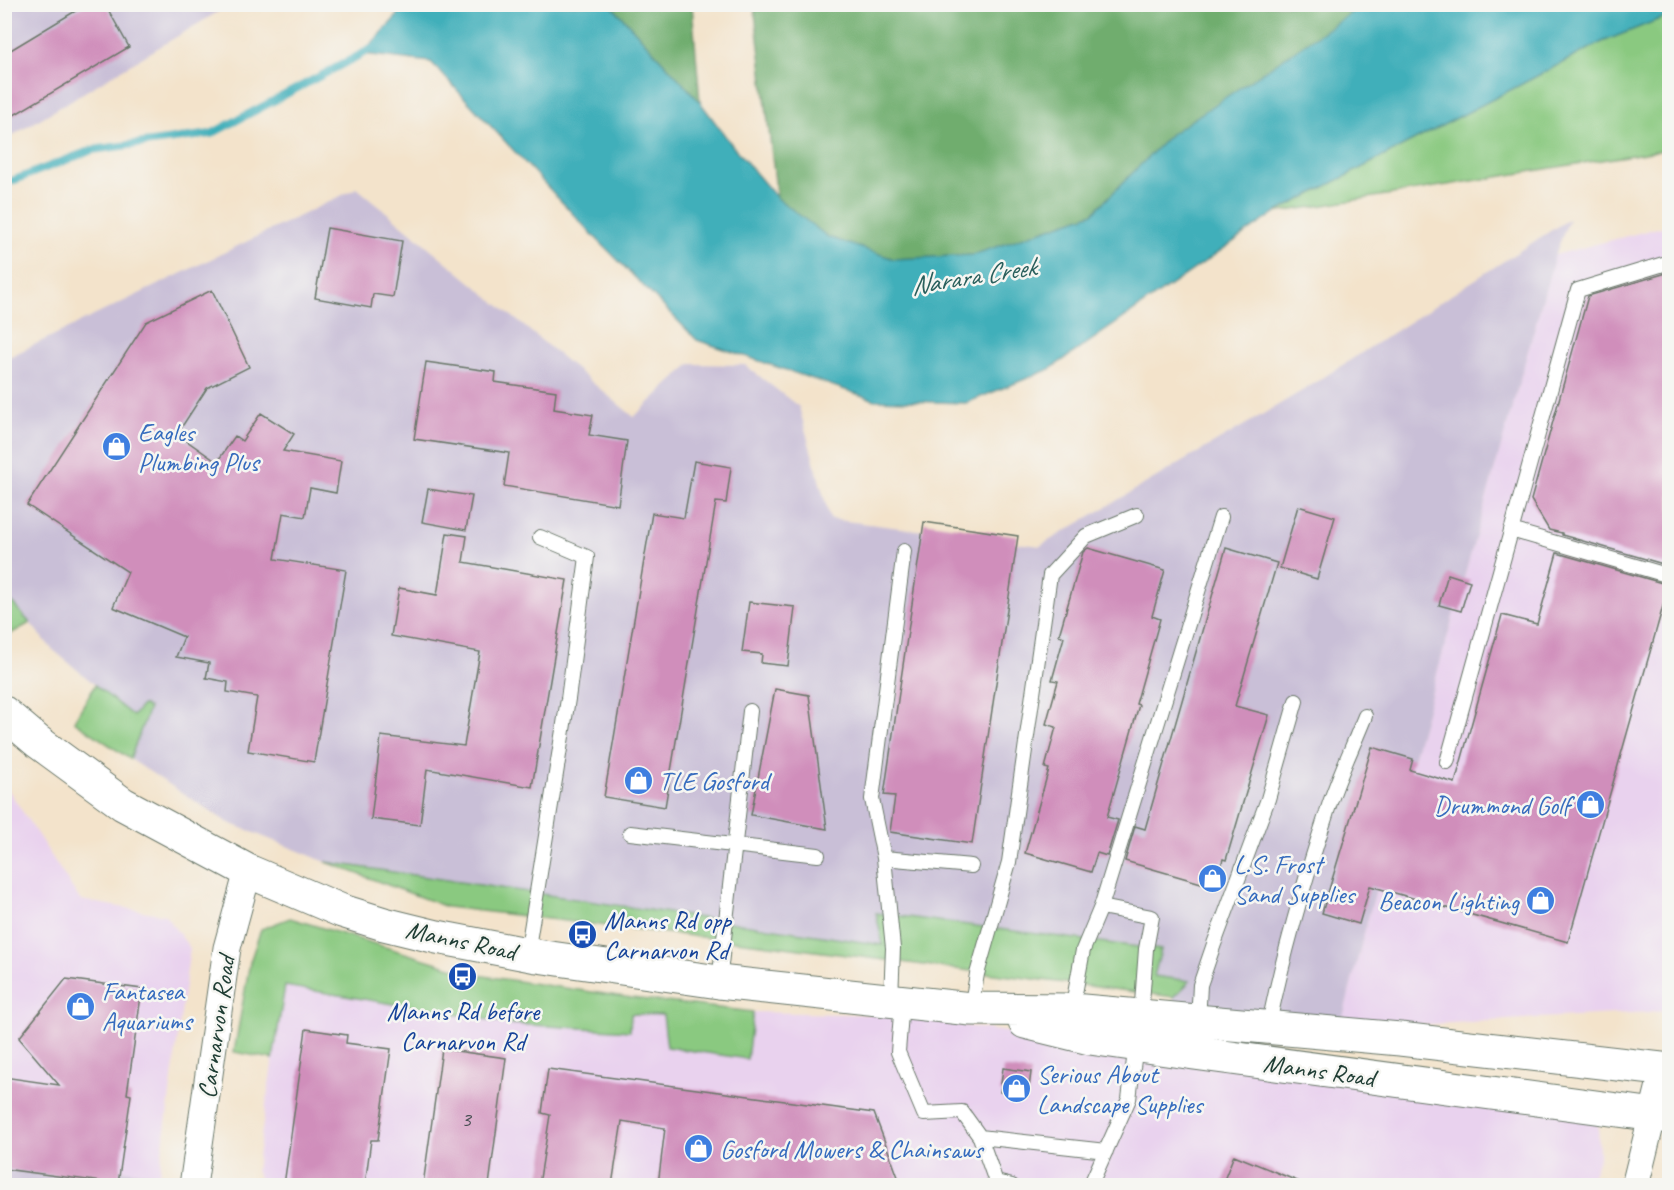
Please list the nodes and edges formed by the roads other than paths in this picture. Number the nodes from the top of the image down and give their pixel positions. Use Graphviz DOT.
graph roads {
  1 [pos="1670,262"];
  2 [pos="1137,515"];
  3 [pos="1221,517"];
  4 [pos="1511,530"];
  5 [pos="540,537"];
  6 [pos="904,551"];
  7 [pos="1670,576"];
  8 [pos="1296,701"];
  9 [pos="750,711"];
  10 [pos="4,713"];
  11 [pos="1365,716"];
  12 [pos="1447,762"];
  13 [pos="630,833"];
  14 [pos="735,845"];
  15 [pos="818,855"];
  16 [pos="884,858"];
  17 [pos="971,866"];
  18 [pos="248,871"];
  19 [pos="1101,907"];
  20 [pos="527,954"];
  21 [pos="719,982"];
  22 [pos="896,1000"];
  23 [pos="971,1009"];
  24 [pos="1071,1010"];
  25 [pos="1198,1022"];
  26 [pos="1268,1028"];
  27 [pos="1138,1031"];
  28 [pos="1667,1069"];
  29 [pos="1661,1115"];
  30 [pos="980,1137"];
  31 [pos="1106,1150"];
  32 [pos="193,1185"];
  33 [pos="1012,1185"];
  34 [pos="1090,1185"];
  35 [pos="1635,1185"];
  1 -- 4 [label="lane"];
  2 -- 23 [label="lane"];
  3 -- 19 [label="lane"];
  4 -- 7 [label="lane"];
  4 -- 12 [label="lane"];
  5 -- 20 [label="lane"];
  6 -- 16 [label="lane"];
  8 -- 25 [label="lane"];
  9 -- 14 [label="lane"];
  10 -- 18 [label="main road, Manns Road"];
  11 -- 26 [label="lane"];
  13 -- 14 [label="lane"];
  14 -- 15 [label="lane"];
  14 -- 21 [label="lane"];
  16 -- 17 [label="lane"];
  16 -- 22 [label="lane"];
  18 -- 20 [label="main road, Manns Road"];
  18 -- 32 [label="street, Carnarvon Road"];
  19 -- 24 [label="lane"];
  19 -- 27 [label="lane"];
  20 -- 21 [label="main road, Manns Road"];
  21 -- 22 [label="main road, Manns Road"];
  22 -- 23 [label="main road, Manns Road"];
  22 -- 30 [label="lane"];
  23 -- 24 [label="main road, Manns Road"];
  23 -- 27 [label="main road, Manns Road"];
  24 -- 27 [label="main road, Manns Road"];
  25 -- 26 [label="main road, Manns Road"];
  25 -- 27 [label="main road, Manns Road"];
  26 -- 28 [label="main road, Manns Road"];
  27 -- 29 [label="main road, Manns Road"];
  27 -- 31 [label="lane"];
  28 -- 29 [label="street"];
  29 -- 35 [label="street"];
  30 -- 31 [label="lane"];
  30 -- 33 [label="lane"];
  31 -- 34 [label="lane"];
}
